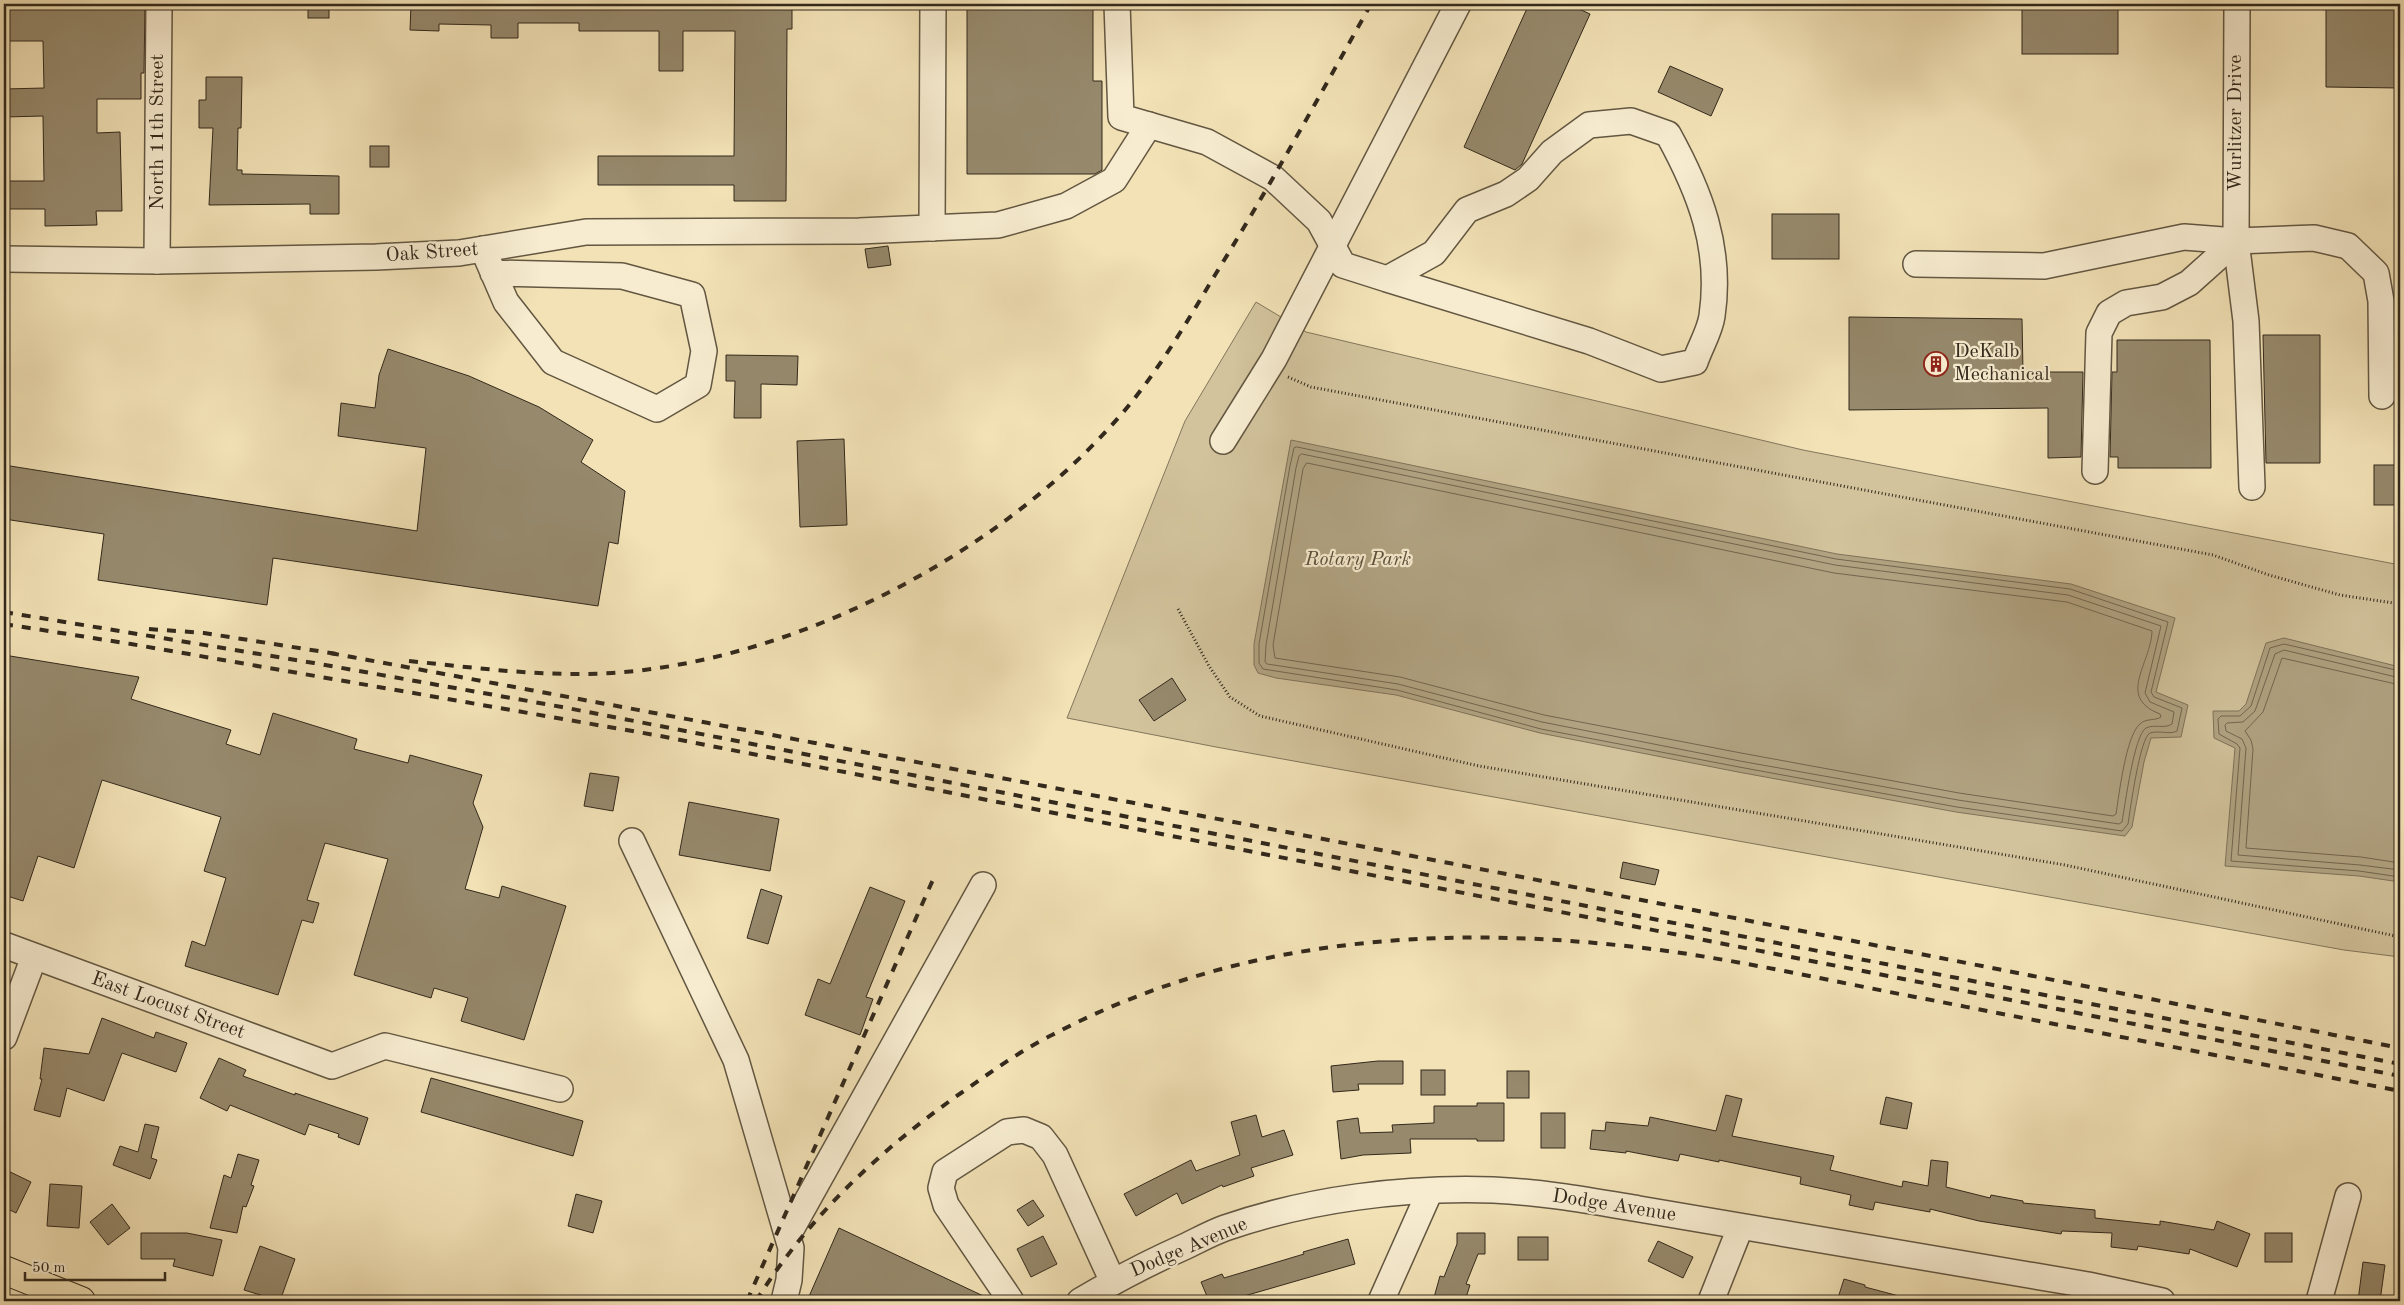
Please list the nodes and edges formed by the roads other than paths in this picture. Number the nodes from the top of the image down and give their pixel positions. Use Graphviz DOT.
graph roads {
  1 [pos="159,4"];
  2 [pos="933,4"];
  3 [pos="1117,4"];
  4 [pos="1458,4"];
  5 [pos="2237,4"];
  6 [pos="1150,125"];
  7 [pos="932,228"];
  8 [pos="2236,242"];
  9 [pos="1333,244"];
  10 [pos="483,249"];
  11 [pos="4,258"];
  12 [pos="157,261"];
  13 [pos="1916,264"];
  14 [pos="493,273"];
  15 [pos="1386,279"];
  16 [pos="2382,396"];
  17 [pos="1223,441"];
  18 [pos="2095,470"];
  19 [pos="2252,487"];
  20 [pos="632,841"];
  21 [pos="983,885"];
  22 [pos="4,946"];
  23 [pos="34,957"];
  24 [pos="4,1038"];
  25 [pos="560,1089"];
  26 [pos="1430,1191"];
  27 [pos="2348,1196"];
  28 [pos="1740,1228"];
  29 [pos="788,1235"];
  30 [pos="4,1270"];
  31 [pos="1113,1282"];
  32 [pos="2086,1293"];
  33 [pos="81,1301"];
  34 [pos="784,1301"];
  35 [pos="1011,1301"];
  36 [pos="1080,1301"];
  37 [pos="1381,1301"];
  38 [pos="1711,1301"];
  39 [pos="2162,1301"];
  40 [pos="2319,1301"];
  1 -- 12 [label="street, North 11th Street"];
  2 -- 7 [label="street"];
  3 -- 6 [label="street"];
  4 -- 9 [label="street"];
  5 -- 8 [label="street, Wurlitzer Drive"];
  6 -- 7 [label="street, Oak Street"];
  6 -- 9 [label="street"];
  7 -- 10 [label="street, Oak Street"];
  8 -- 13 [label="street"];
  8 -- 16 [label="street"];
  8 -- 18 [label="street"];
  8 -- 19 [label="street, Wurlitzer Drive"];
  9 -- 15 [label="street"];
  9 -- 17 [label="street"];
  10 -- 12 [label="street, Oak Street"];
  10 -- 14 [label="street"];
  11 -- 12 [label="street, Oak Street"];
  14 -- 14 [label="street"];
  15 -- 15 [label="street"];
  20 -- 29 [label="street"];
  21 -- 29 [label="street"];
  22 -- 23 [label="street, East Locust Street"];
  23 -- 24 [label="street"];
  23 -- 25 [label="street, East Locust Street"];
  26 -- 28 [label="street, Dodge Avenue"];
  26 -- 31 [label="street, Dodge Avenue"];
  26 -- 37 [label="street"];
  27 -- 40 [label="street"];
  28 -- 32 [label="street, Dodge Avenue"];
  28 -- 38 [label="street"];
  29 -- 34 [label="street"];
  30 -- 33 [label="main road"];
  31 -- 35 [label="street"];
  31 -- 36 [label="street, Dodge Avenue"];
  32 -- 39 [label="street, Dodge Avenue"];
}
